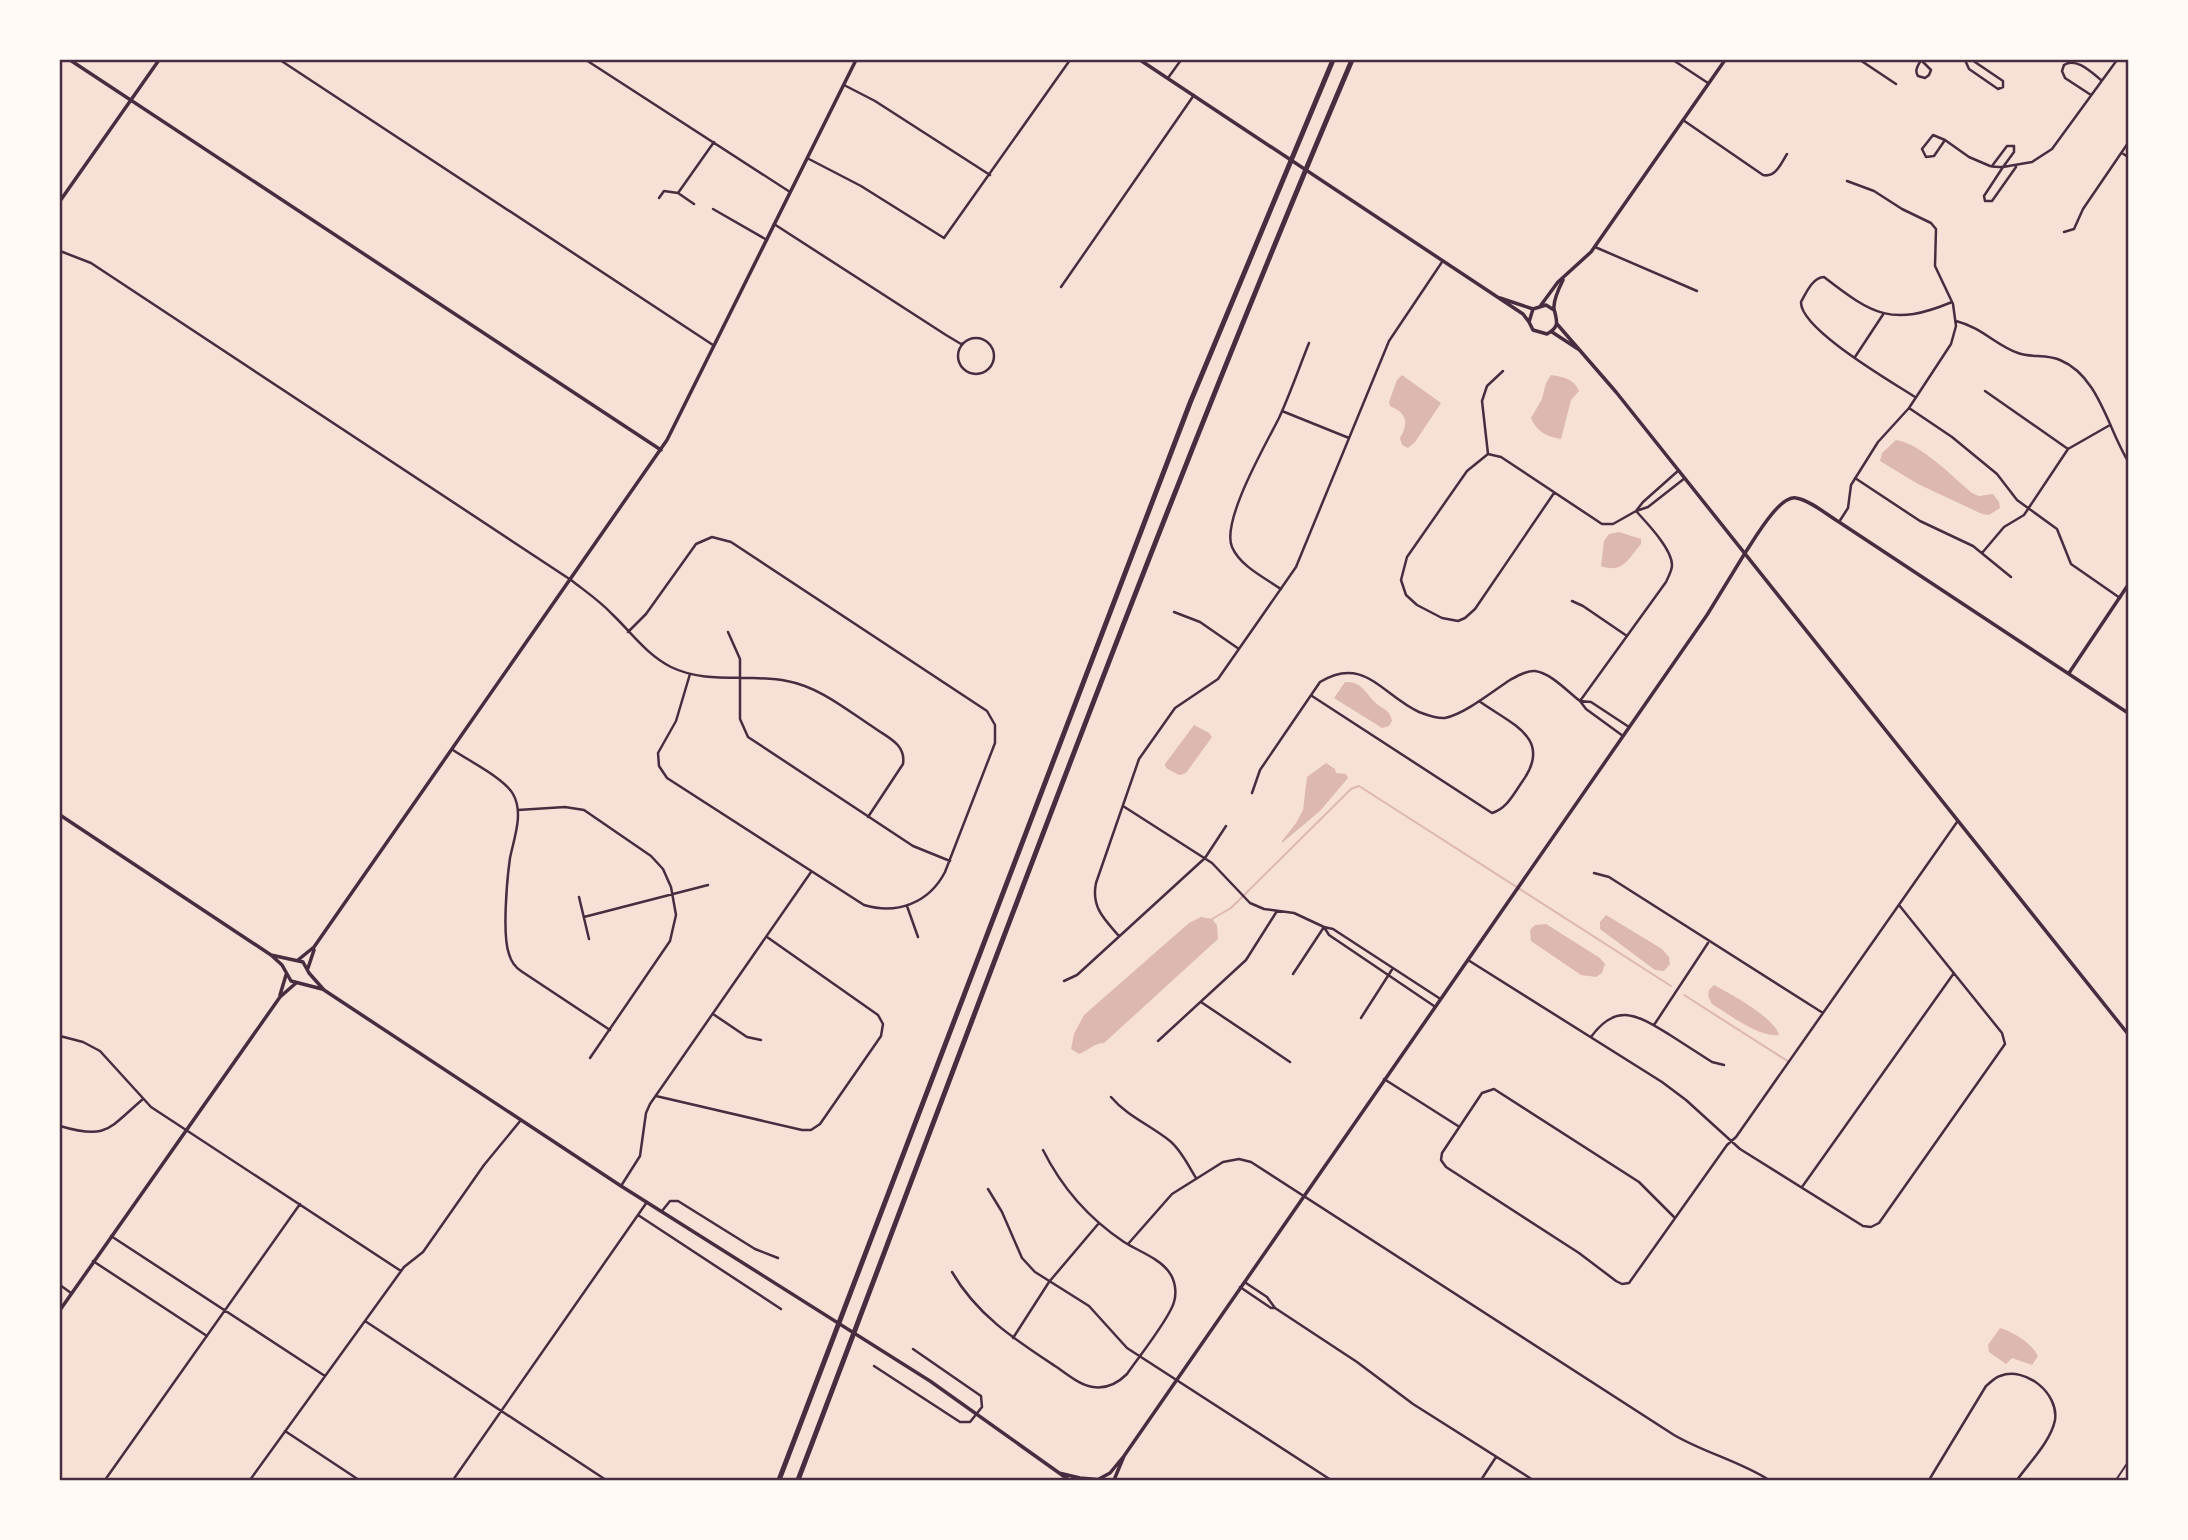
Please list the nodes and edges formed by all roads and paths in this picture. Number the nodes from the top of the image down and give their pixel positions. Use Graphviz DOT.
graph roads {
  1 [pos="70,60"];
  2 [pos="159,60"];
  3 [pos="280,60"];
  4 [pos="586,60"];
  5 [pos="856,60"];
  6 [pos="1070,60"];
  7 [pos="1140,60"];
  8 [pos="1181,60"];
  9 [pos="1333,60"];
  10 [pos="1352,60"];
  11 [pos="1673,60"];
  12 [pos="1725,60"];
  13 [pos="1860,60"];
  14 [pos="1922,60"];
  15 [pos="1965,60"];
  16 [pos="1972,60"];
  17 [pos="2117,60"];
  18 [pos="1168,78"];
  19 [pos="2101,80"];
  20 [pos="1708,83"];
  21 [pos="844,85"];
  22 [pos="1896,85"];
  23 [pos="2091,95"];
  24 [pos="1194,96"];
  25 [pos="130,100"];
  26 [pos="1683,120"];
  27 [pos="1945,140"];
  28 [pos="714,142"];
  29 [pos="2129,143"];
  30 [pos="2122,153"];
  31 [pos="1787,154"];
  32 [pos="2129,157"];
  33 [pos="807,158"];
  34 [pos="1992,166"];
  35 [pos="2003,167"];
  36 [pos="2016,167"];
  37 [pos="990,175"];
  38 [pos="1847,181"];
  39 [pos="790,192"];
  40 [pos="678,193"];
  41 [pos="659,198"];
  42 [pos="60,201"];
  43 [pos="694,204"];
  44 [pos="713,209"];
  45 [pos="774,224"];
  46 [pos="2064,232"];
  47 [pos="767,240"];
  48 [pos="1595,247"];
  49 [pos="60,251"];
  50 [pos="1442,262"];
  51 [pos="1564,278"];
  52 [pos="1061,288"];
  53 [pos="1486,290"];
  54 [pos="1697,291"];
  55 [pos="1952,302"];
  56 [pos="1541,305"];
  57 [pos="1533,309"];
  58 [pos="1554,310"];
  59 [pos="1884,313"];
  60 [pos="1956,321"];
  61 [pos="1529,322"];
  62 [pos="1558,324"];
  63 [pos="1551,332"];
  64 [pos="963,343"];
  65 [pos="1309,343"];
  66 [pos="714,346"];
  67 [pos="1582,352"];
  68 [pos="1854,358"];
  69 [pos="1503,371"];
  70 [pos="1985,391"];
  71 [pos="1916,398"];
  72 [pos="1909,408"];
  73 [pos="1282,411"];
  74 [pos="2110,425"];
  75 [pos="1349,438"];
  76 [pos="2068,449"];
  77 [pos="661,450"];
  78 [pos="1488,454"];
  79 [pos="2129,461"];
  80 [pos="1679,470"];
  81 [pos="1685,478"];
  82 [pos="1855,478"];
  83 [pos="1555,493"];
  84 [pos="2028,509"];
  85 [pos="1636,511"];
  86 [pos="1839,522"];
  87 [pos="1745,553"];
  88 [pos="1982,553"];
  89 [pos="2011,577"];
  90 [pos="571,580"];
  91 [pos="2129,585"];
  92 [pos="1280,589"];
  93 [pos="2120,598"];
  94 [pos="1572,601"];
  95 [pos="1174,612"];
  96 [pos="628,632"];
  97 [pos="728,632"];
  98 [pos="1627,636"];
  99 [pos="1239,649"];
  100 [pos="2069,673"];
  101 [pos="690,674"];
  102 [pos="740,678"];
  103 [pos="1312,696"];
  104 [pos="1478,700"];
  105 [pos="1580,701"];
  106 [pos="2129,713"];
  107 [pos="1629,727"];
  108 [pos="1623,736"];
  109 [pos="453,750"];
  110 [pos="1252,793"];
  111 [pos="1124,806"];
  112 [pos="518,810"];
  113 [pos="60,816"];
  114 [pos="868,817"];
  115 [pos="1958,820"];
  116 [pos="1226,826"];
  117 [pos="1205,858"];
  118 [pos="950,862"];
  119 [pos="811,872"];
  120 [pos="1594,873"];
  121 [pos="708,885"];
  122 [pos="673,894"];
  123 [pos="579,897"];
  124 [pos="1899,905"];
  125 [pos="907,906"];
  126 [pos="1277,911"];
  127 [pos="584,916"];
  128 [pos="1324,927"];
  129 [pos="1119,936"];
  130 [pos="767,937"];
  131 [pos="918,937"];
  132 [pos="590,939"];
  133 [pos="1709,942"];
  134 [pos="314,947"];
  135 [pos="271,955"];
  136 [pos="1467,959"];
  137 [pos="296,961"];
  138 [pos="1393,968"];
  139 [pos="308,970"];
  140 [pos="286,973"];
  141 [pos="1954,973"];
  142 [pos="1293,974"];
  143 [pos="1389,975"];
  144 [pos="1065,981"];
  145 [pos="298,983"];
  146 [pos="324,990"];
  147 [pos="280,997"];
  148 [pos="1439,998"];
  149 [pos="1201,1002"];
  150 [pos="1434,1006"];
  151 [pos="1823,1013"];
  152 [pos="713,1014"];
  153 [pos="1361,1018"];
  154 [pos="1654,1025"];
  155 [pos="610,1030"];
  156 [pos="2129,1034"];
  157 [pos="60,1036"];
  158 [pos="1591,1037"];
  159 [pos="761,1040"];
  160 [pos="1158,1041"];
  161 [pos="590,1058"];
  162 [pos="1290,1062"];
  163 [pos="1724,1065"];
  164 [pos="1384,1079"];
  165 [pos="656,1096"];
  166 [pos="1111,1097"];
  167 [pos="143,1099"];
  168 [pos="521,1120"];
  169 [pos="60,1126"];
  170 [pos="1459,1127"];
  171 [pos="186,1130"];
  172 [pos="1732,1141"];
  173 [pos="1043,1150"];
  174 [pos="1196,1178"];
  175 [pos="621,1186"];
  176 [pos="1802,1187"];
  177 [pos="988,1189"];
  178 [pos="1304,1195"];
  179 [pos="647,1202"];
  180 [pos="300,1205"];
  181 [pos="662,1211"];
  182 [pos="638,1214"];
  183 [pos="1675,1218"];
  184 [pos="1099,1223"];
  185 [pos="111,1236"];
  186 [pos="1128,1244"];
  187 [pos="778,1258"];
  188 [pos="93,1261"];
  189 [pos="401,1271"];
  190 [pos="951,1272"];
  191 [pos="1049,1282"];
  192 [pos="1244,1282"];
  193 [pos="60,1285"];
  194 [pos="1240,1287"];
  195 [pos="71,1293"];
  196 [pos="1275,1308"];
  197 [pos="781,1309"];
  198 [pos="60,1310"];
  199 [pos="225,1310"];
  200 [pos="365,1321"];
  201 [pos="207,1336"];
  202 [pos="1013,1338"];
  203 [pos="913,1349"];
  204 [pos="1139,1355"];
  205 [pos="874,1366"];
  206 [pos="325,1376"];
  207 [pos="1175,1381"];
  208 [pos="501,1411"];
  209 [pos="978,1415"];
  210 [pos="285,1431"];
  211 [pos="1124,1456"];
  212 [pos="1496,1457"];
  213 [pos="2129,1462"];
  214 [pos="1057,1473"];
  215 [pos="2119,1476"];
  216 [pos="105,1480"];
  217 [pos="250,1480"];
  218 [pos="359,1480"];
  219 [pos="453,1480"];
  220 [pos="606,1480"];
  221 [pos="779,1480"];
  222 [pos="798,1480"];
  223 [pos="1069,1480"];
  224 [pos="1096,1480"];
  225 [pos="1103,1480"];
  226 [pos="1114,1480"];
  227 [pos="1331,1480"];
  228 [pos="1481,1480"];
  229 [pos="1533,1480"];
  230 [pos="1769,1480"];
  231 [pos="1929,1480"];
  232 [pos="2017,1480"];
  233 [pos="2116,1480"];
  234 [pos="2120,1480"];
  1 -- 25 [label="main road"];
  2 -- 25 [label="main road"];
  3 -- 66 [label="street"];
  4 -- 28 [label="street"];
  5 -- 21 [label="main road"];
  6 -- 37 [label="street"];
  7 -- 18 [label="main road"];
  8 -- 18 [label="street"];
  9 -- 221 [label="highway"];
  10 -- 222 [label="highway"];
  11 -- 20 [label="street"];
  12 -- 20 [label="main road"];
  13 -- 22 [label="street"];
  14 -- 14 [label="street"];
  15 -- 16 [label="street"];
  17 -- 19 [label="street"];
  18 -- 24 [label="main road"];
  19 -- 23 [label="street"];
  19 -- 23 [label="street"];
  20 -- 26 [label="main road"];
  21 -- 33 [label="main road"];
  21 -- 37 [label="street"];
  23 -- 36 [label="street"];
  24 -- 50 [label="main road"];
  24 -- 52 [label="street"];
  25 -- 42 [label="main road"];
  25 -- 77 [label="main road"];
  26 -- 31 [label="street"];
  26 -- 48 [label="main road"];
  27 -- 27 [label="street"];
  27 -- 34 [label="street"];
  28 -- 39 [label="street"];
  28 -- 40 [label="street"];
  29 -- 30 [label="street"];
  30 -- 32 [label="street"];
  30 -- 46 [label="street"];
  33 -- 37 [label="street"];
  33 -- 39 [label="main road"];
  34 -- 35 [label="street"];
  34 -- 35 [label="street"];
  35 -- 36 [label="street"];
  35 -- 36 [label="street"];
  38 -- 55 [label="street"];
  39 -- 45 [label="main road"];
  40 -- 41 [label="street"];
  40 -- 43 [label="street"];
  44 -- 47 [label="street"];
  45 -- 47 [label="main road"];
  45 -- 64 [label="street"];
  47 -- 66 [label="main road"];
  48 -- 51 [label="main road"];
  48 -- 54 [label="street"];
  49 -- 90 [label="street"];
  50 -- 53 [label="main road"];
  50 -- 75 [label="street"];
  51 -- 56 [label="main road"];
  51 -- 58 [label="main road"];
  53 -- 57 [label="main road"];
  53 -- 61 [label="main road"];
  55 -- 59 [label="street"];
  55 -- 60 [label="street"];
  56 -- 57 [label="main road"];
  56 -- 58 [label="main road"];
  57 -- 61 [label="main road"];
  58 -- 62 [label="main road"];
  59 -- 68 [label="street"];
  59 -- 68 [label="street"];
  60 -- 71 [label="street"];
  60 -- 74 [label="street"];
  61 -- 63 [label="main road"];
  62 -- 63 [label="main road"];
  62 -- 67 [label="main road"];
  63 -- 67 [label="main road"];
  64 -- 64 [label="street"];
  65 -- 73 [label="street"];
  66 -- 77 [label="main road"];
  67 -- 80 [label="main road"];
  68 -- 71 [label="street"];
  69 -- 78 [label="street"];
  70 -- 76 [label="street"];
  71 -- 72 [label="street"];
  72 -- 82 [label="street"];
  72 -- 84 [label="street"];
  73 -- 75 [label="street"];
  73 -- 92 [label="street"];
  74 -- 76 [label="street"];
  74 -- 79 [label="street"];
  75 -- 92 [label="street"];
  76 -- 84 [label="street"];
  77 -- 90 [label="main road"];
  78 -- 83 [label="street"];
  78 -- 83 [label="street"];
  80 -- 81 [label="main road"];
  80 -- 85 [label="street"];
  81 -- 85 [label="street"];
  81 -- 87 [label="main road"];
  82 -- 86 [label="street"];
  82 -- 88 [label="street"];
  83 -- 85 [label="street"];
  84 -- 88 [label="street"];
  84 -- 93 [label="street"];
  85 -- 98 [label="street"];
  86 -- 87 [label="main road"];
  86 -- 100 [label="main road"];
  87 -- 107 [label="main road"];
  87 -- 115 [label="main road"];
  88 -- 89 [label="street"];
  90 -- 96 [label="street"];
  90 -- 109 [label="main road"];
  91 -- 93 [label="main road"];
  92 -- 99 [label="street"];
  93 -- 100 [label="main road"];
  94 -- 98 [label="street"];
  95 -- 99 [label="street"];
  96 -- 101 [label="street"];
  96 -- 118 [label="street"];
  97 -- 102 [label="street"];
  98 -- 105 [label="street"];
  99 -- 111 [label="street"];
  100 -- 106 [label="main road"];
  101 -- 102 [label="street"];
  101 -- 119 [label="street"];
  102 -- 114 [label="street"];
  102 -- 114 [label="street"];
  103 -- 104 [label="street"];
  103 -- 104 [label="street"];
  103 -- 110 [label="street"];
  104 -- 105 [label="street"];
  105 -- 107 [label="street"];
  105 -- 108 [label="street"];
  107 -- 108 [label="main road"];
  108 -- 136 [label="main road"];
  109 -- 112 [label="street"];
  109 -- 134 [label="main road"];
  111 -- 117 [label="street"];
  111 -- 129 [label="street"];
  112 -- 122 [label="street"];
  112 -- 155 [label="street"];
  113 -- 135 [label="main road"];
  114 -- 118 [label="street"];
  115 -- 124 [label="street"];
  115 -- 156 [label="main road"];
  116 -- 117 [label="street"];
  117 -- 126 [label="street"];
  117 -- 129 [label="street"];
  118 -- 125 [label="street"];
  119 -- 125 [label="street"];
  119 -- 130 [label="street"];
  120 -- 133 [label="street"];
  121 -- 122 [label="street"];
  122 -- 127 [label="street"];
  122 -- 155 [label="street"];
  123 -- 127 [label="street"];
  124 -- 141 [label="street"];
  124 -- 151 [label="street"];
  125 -- 131 [label="street"];
  126 -- 128 [label="street"];
  126 -- 149 [label="street"];
  127 -- 132 [label="street"];
  128 -- 138 [label="street"];
  128 -- 142 [label="street"];
  128 -- 143 [label="street"];
  129 -- 144 [label="street"];
  130 -- 152 [label="street"];
  130 -- 165 [label="street"];
  133 -- 151 [label="street"];
  133 -- 154 [label="street"];
  134 -- 137 [label="main road"];
  134 -- 139 [label="main road"];
  135 -- 137 [label="main road"];
  135 -- 140 [label="main road"];
  136 -- 148 [label="main road"];
  136 -- 158 [label="street"];
  137 -- 139 [label="main road"];
  137 -- 140 [label="main road"];
  138 -- 143 [label="street"];
  138 -- 148 [label="street"];
  139 -- 145 [label="main road"];
  139 -- 146 [label="main road"];
  140 -- 145 [label="main road"];
  140 -- 147 [label="main road"];
  141 -- 176 [label="street"];
  141 -- 176 [label="street"];
  143 -- 150 [label="street"];
  143 -- 153 [label="street"];
  145 -- 146 [label="main road"];
  145 -- 147 [label="main road"];
  146 -- 168 [label="main road"];
  147 -- 171 [label="main road"];
  148 -- 150 [label="main road"];
  149 -- 160 [label="street"];
  149 -- 162 [label="street"];
  150 -- 164 [label="main road"];
  151 -- 172 [label="street"];
  152 -- 159 [label="street"];
  152 -- 165 [label="street"];
  154 -- 158 [label="street"];
  154 -- 163 [label="street"];
  155 -- 161 [label="street"];
  157 -- 167 [label="street"];
  158 -- 172 [label="street"];
  164 -- 170 [label="street"];
  164 -- 178 [label="main road"];
  165 -- 175 [label="street"];
  166 -- 174 [label="street"];
  167 -- 169 [label="street"];
  167 -- 171 [label="street"];
  168 -- 175 [label="main road"];
  168 -- 189 [label="street"];
  170 -- 183 [label="street"];
  170 -- 183 [label="street"];
  171 -- 180 [label="street"];
  171 -- 185 [label="main road"];
  172 -- 176 [label="street"];
  172 -- 183 [label="street"];
  173 -- 184 [label="street"];
  174 -- 178 [label="street"];
  174 -- 186 [label="street"];
  175 -- 179 [label="main road"];
  177 -- 191 [label="street"];
  178 -- 192 [label="main road"];
  178 -- 230 [label="street"];
  179 -- 181 [label="main road"];
  179 -- 182 [label="street"];
  180 -- 189 [label="street"];
  180 -- 199 [label="street"];
  181 -- 187 [label="street"];
  181 -- 209 [label="main road"];
  182 -- 197 [label="street"];
  182 -- 208 [label="street"];
  184 -- 186 [label="street"];
  184 -- 191 [label="street"];
  185 -- 188 [label="main road"];
  185 -- 199 [label="street"];
  186 -- 204 [label="street"];
  188 -- 195 [label="main road"];
  188 -- 201 [label="street"];
  189 -- 200 [label="street"];
  190 -- 202 [label="street"];
  191 -- 202 [label="street"];
  191 -- 204 [label="street"];
  192 -- 194 [label="main road"];
  192 -- 196 [label="street"];
  193 -- 195 [label="street"];
  194 -- 196 [label="street"];
  194 -- 207 [label="main road"];
  195 -- 198 [label="main road"];
  196 -- 212 [label="street"];
  199 -- 201 [label="street"];
  199 -- 206 [label="street"];
  200 -- 206 [label="street"];
  200 -- 208 [label="street"];
  201 -- 216 [label="street"];
  202 -- 204 [label="street"];
  203 -- 209 [label="street"];
  204 -- 207 [label="street"];
  205 -- 209 [label="street"];
  206 -- 210 [label="street"];
  207 -- 211 [label="main road"];
  207 -- 227 [label="street"];
  208 -- 219 [label="street"];
  208 -- 220 [label="street"];
  209 -- 214 [label="main road"];
  210 -- 217 [label="street"];
  210 -- 218 [label="street"];
  211 -- 224 [label="main road"];
  211 -- 226 [label="main road"];
  212 -- 228 [label="street"];
  212 -- 229 [label="street"];
  213 -- 215 [label="lane"];
  214 -- 223 [label="main road"];
  214 -- 224 [label="main road"];
  215 -- 233 [label="lane"];
  215 -- 234 [label="lane"];
  224 -- 225 [label="main road"];
  231 -- 232 [label="street"];
}
